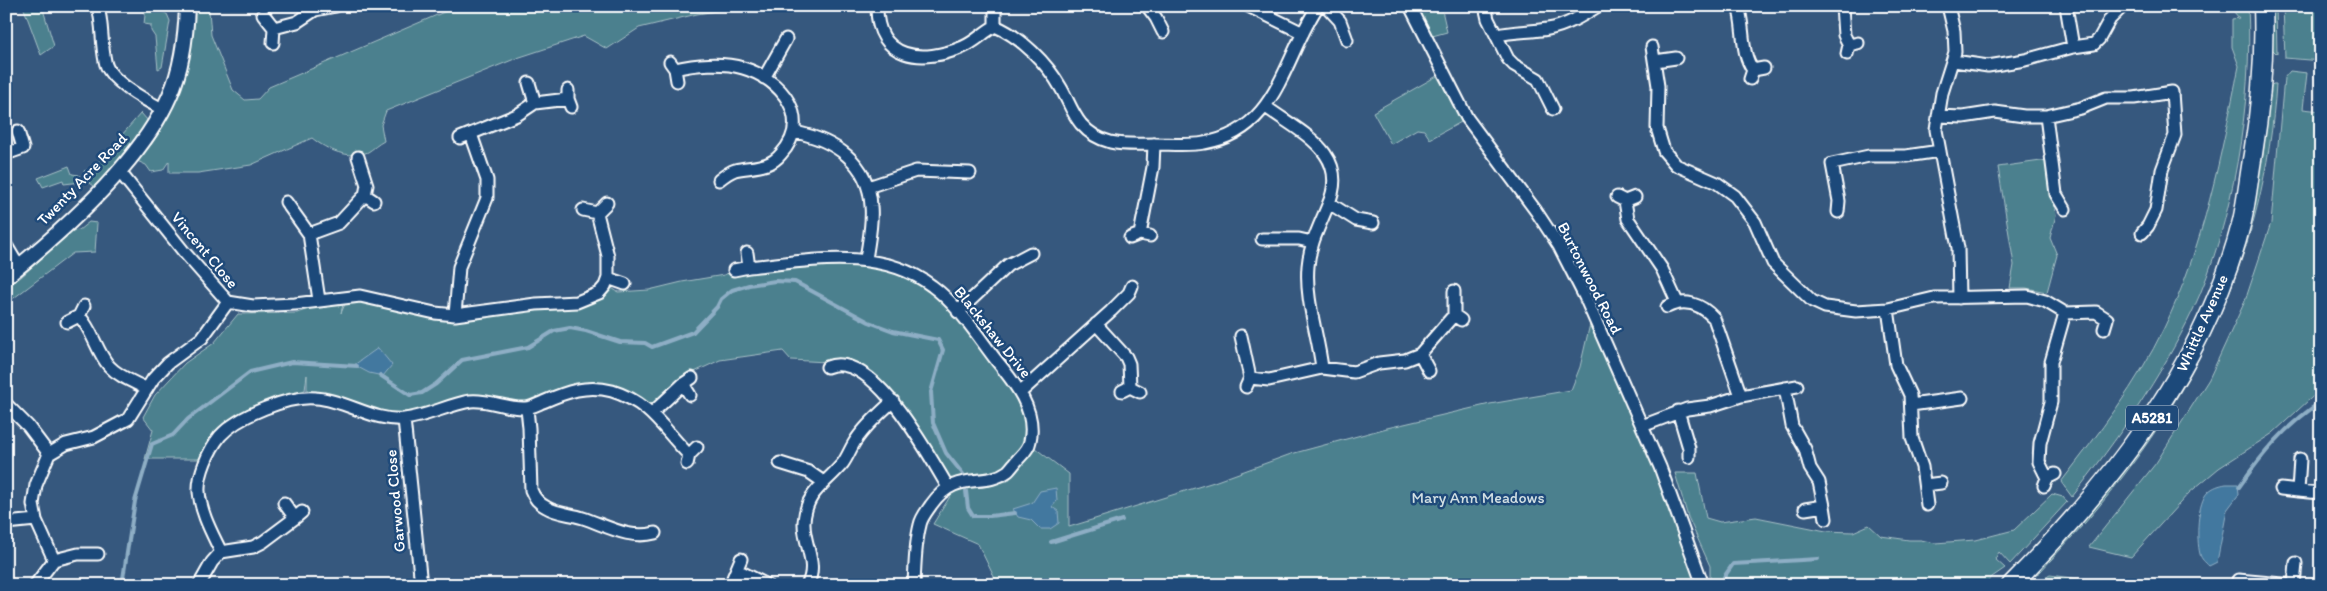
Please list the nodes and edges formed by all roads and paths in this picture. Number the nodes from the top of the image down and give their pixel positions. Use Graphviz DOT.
graph roads {
  1 [pos="187,6"];
  2 [pos="336,6"];
  3 [pos="877,6"];
  4 [pos="995,6"];
  5 [pos="1147,6"];
  6 [pos="1248,6"];
  7 [pos="1318,6"];
  8 [pos="1326,6"];
  9 [pos="1410,6"];
  10 [pos="1485,6"];
  11 [pos="1598,6"];
  12 [pos="1738,6"];
  13 [pos="1842,6"];
  14 [pos="1948,6"];
  15 [pos="2066,6"];
  16 [pos="2123,6"];
  17 [pos="2263,6"];
  18 [pos="99,7"];
  19 [pos="263,14"];
  20 [pos="995,26"];
  21 [pos="274,28"];
  22 [pos="1163,32"];
  23 [pos="1303,33"];
  24 [pos="1497,36"];
  25 [pos="786,39"];
  26 [pos="1347,40"];
  27 [pos="273,43"];
  28 [pos="1652,47"];
  29 [pos="1851,47"];
  30 [pos="2073,47"];
  31 [pos="1676,58"];
  32 [pos="1954,61"];
  33 [pos="1655,62"];
  34 [pos="674,71"];
  35 [pos="1755,73"];
  36 [pos="764,78"];
  37 [pos="529,84"];
  38 [pos="569,99"];
  39 [pos="535,103"];
  40 [pos="1266,107"];
  41 [pos="164,110"];
  42 [pos="1554,111"];
  43 [pos="1938,116"];
  44 [pos="2046,116"];
  45 [pos="18,131"];
  46 [pos="795,132"];
  47 [pos="471,134"];
  48 [pos="460,138"];
  49 [pos="1154,144"];
  50 [pos="1940,151"];
  51 [pos="6,154"];
  52 [pos="358,157"];
  53 [pos="120,171"];
  54 [pos="972,173"];
  55 [pos="717,181"];
  56 [pos="868,187"];
  57 [pos="1626,198"];
  58 [pos="286,202"];
  59 [pos="606,203"];
  60 [pos="1329,203"];
  61 [pos="583,210"];
  62 [pos="2066,210"];
  63 [pos="1838,212"];
  64 [pos="597,213"];
  65 [pos="1373,223"];
  66 [pos="309,234"];
  67 [pos="2139,234"];
  68 [pos="1140,236"];
  69 [pos="1260,239"];
  70 [pos="1312,242"];
  71 [pos="6,245"];
  72 [pos="1032,252"];
  73 [pos="747,253"];
  74 [pos="866,260"];
  75 [pos="19,267"];
  76 [pos="749,267"];
  77 [pos="734,270"];
  78 [pos="6,277"];
  79 [pos="608,278"];
  80 [pos="625,284"];
  81 [pos="1132,286"];
  82 [pos="1454,291"];
  83 [pos="1958,298"];
  84 [pos="319,300"];
  85 [pos="228,302"];
  86 [pos="1888,309"];
  87 [pos="958,312"];
  88 [pos="2065,313"];
  89 [pos="454,315"];
  90 [pos="66,322"];
  91 [pos="2110,323"];
  92 [pos="1096,324"];
  93 [pos="1241,336"];
  94 [pos="1420,354"];
  95 [pos="1322,368"];
  96 [pos="824,369"];
  97 [pos="1429,371"];
  98 [pos="1797,386"];
  99 [pos="146,388"];
  100 [pos="1785,388"];
  101 [pos="1130,390"];
  102 [pos="1021,392"];
  103 [pos="690,395"];
  104 [pos="1741,396"];
  105 [pos="1962,398"];
  106 [pos="892,401"];
  107 [pos="6,404"];
  108 [pos="1911,405"];
  109 [pos="526,409"];
  110 [pos="1678,412"];
  111 [pos="652,413"];
  112 [pos="404,419"];
  113 [pos="1642,426"];
  114 [pos="49,454"];
  115 [pos="691,455"];
  116 [pos="1689,457"];
  117 [pos="2300,459"];
  118 [pos="779,463"];
  119 [pos="2048,479"];
  120 [pos="822,481"];
  121 [pos="1941,483"];
  122 [pos="1925,485"];
  123 [pos="948,487"];
  124 [pos="2281,489"];
  125 [pos="2298,491"];
  126 [pos="2321,493"];
  127 [pos="284,503"];
  128 [pos="1927,505"];
  129 [pos="1824,506"];
  130 [pos="1805,509"];
  131 [pos="1826,519"];
  132 [pos="36,520"];
  133 [pos="6,523"];
  134 [pos="656,531"];
  135 [pos="221,552"];
  136 [pos="98,554"];
  137 [pos="54,560"];
  138 [pos="2296,563"];
  139 [pos="737,569"];
  140 [pos="2238,580"];
  141 [pos="420,583"];
  142 [pos="35,585"];
  143 [pos="199,585"];
  144 [pos="767,585"];
  145 [pos="807,585"];
  146 [pos="914,585"];
  147 [pos="1703,585"];
  148 [pos="2011,585"];
  149 [pos="2295,585"];
  1 -- 41 [label="street, Twenty Acre Road"];
  2 -- 21 [label="street"];
  3 -- 20 [label="street"];
  4 -- 20 [label="street"];
  5 -- 22 [label="street"];
  6 -- 23 [label="street"];
  7 -- 23 [label="street"];
  8 -- 26 [label="street"];
  9 -- 113 [label="street, Burtonwood Road"];
  10 -- 24 [label="street"];
  11 -- 24 [label="street"];
  12 -- 35 [label="street"];
  13 -- 29 [label="street"];
  14 -- 32 [label="street"];
  15 -- 30 [label="street"];
  16 -- 30 [label="street"];
  17 -- 148 [label="main road, Whittle Avenue / A5281"];
  18 -- 41 [label="street"];
  19 -- 21 [label="street"];
  20 -- 49 [label="street"];
  21 -- 27 [label="street"];
  23 -- 40 [label="street"];
  24 -- 42 [label="street"];
  25 -- 36 [label="street"];
  28 -- 33 [label="street"];
  30 -- 32 [label="street"];
  31 -- 33 [label="street"];
  32 -- 43 [label="street"];
  33 -- 86 [label="street"];
  34 -- 36 [label="street"];
  36 -- 46 [label="street"];
  37 -- 39 [label="street"];
  38 -- 39 [label="street"];
  39 -- 47 [label="street"];
  40 -- 49 [label="street"];
  40 -- 60 [label="street"];
  41 -- 53 [label="street, Twenty Acre Road"];
  43 -- 44 [label="street"];
  43 -- 50 [label="street"];
  44 -- 62 [label="street"];
  44 -- 67 [label="street"];
  45 -- 51 [label="street"];
  46 -- 55 [label="street"];
  46 -- 56 [label="street"];
  47 -- 48 [label="street"];
  47 -- 89 [label="street"];
  49 -- 68 [label="street"];
  50 -- 63 [label="street"];
  50 -- 83 [label="street"];
  52 -- 66 [label="street"];
  53 -- 75 [label="street, Twenty Acre Road"];
  53 -- 85 [label="street, Vincent Close"];
  54 -- 56 [label="street"];
  56 -- 74 [label="street"];
  57 -- 104 [label="street"];
  58 -- 66 [label="street"];
  59 -- 64 [label="street"];
  60 -- 65 [label="street"];
  60 -- 70 [label="street"];
  61 -- 64 [label="street"];
  64 -- 79 [label="street"];
  66 -- 84 [label="street"];
  69 -- 70 [label="street"];
  70 -- 95 [label="street"];
  71 -- 75 [label="street"];
  72 -- 87 [label="street"];
  73 -- 76 [label="street"];
  74 -- 76 [label="street, Blackshaw Drive"];
  74 -- 87 [label="street, Blackshaw Drive"];
  75 -- 78 [label="street, Twenty Acre Road"];
  76 -- 77 [label="street, Blackshaw Drive"];
  79 -- 80 [label="street"];
  79 -- 89 [label="street, Vincent Close"];
  81 -- 92 [label="street"];
  82 -- 94 [label="street"];
  83 -- 86 [label="street"];
  83 -- 88 [label="street"];
  84 -- 85 [label="street, Vincent Close"];
  84 -- 89 [label="street, Vincent Close"];
  85 -- 99 [label="street"];
  86 -- 108 [label="street"];
  87 -- 102 [label="street, Blackshaw Drive"];
  88 -- 91 [label="street"];
  88 -- 119 [label="street"];
  90 -- 99 [label="street"];
  92 -- 101 [label="street"];
  92 -- 102 [label="street"];
  93 -- 95 [label="street"];
  94 -- 95 [label="street"];
  94 -- 97 [label="street"];
  96 -- 106 [label="street"];
  98 -- 100 [label="street"];
  99 -- 114 [label="street"];
  100 -- 104 [label="street"];
  100 -- 129 [label="street"];
  102 -- 123 [label="street, Blackshaw Drive"];
  103 -- 111 [label="street"];
  104 -- 110 [label="street"];
  105 -- 108 [label="street"];
  106 -- 120 [label="street"];
  106 -- 123 [label="street"];
  107 -- 114 [label="street"];
  108 -- 122 [label="street"];
  109 -- 111 [label="street"];
  109 -- 112 [label="street"];
  109 -- 134 [label="street"];
  110 -- 113 [label="street"];
  110 -- 116 [label="street"];
  111 -- 115 [label="street"];
  112 -- 135 [label="street"];
  112 -- 141 [label="street, Garwood Close"];
  113 -- 147 [label="street, Burtonwood Road"];
  114 -- 132 [label="street"];
  117 -- 125 [label="street"];
  118 -- 120 [label="street"];
  120 -- 145 [label="street"];
  121 -- 122 [label="street"];
  122 -- 128 [label="street"];
  123 -- 146 [label="street"];
  124 -- 125 [label="street"];
  125 -- 126 [label="street"];
  127 -- 135 [label="street"];
  129 -- 130 [label="street"];
  129 -- 131 [label="street"];
  132 -- 133 [label="street"];
  132 -- 137 [label="street"];
  135 -- 143 [label="street"];
  136 -- 137 [label="street"];
  137 -- 142 [label="street"];
  138 -- 149 [label="street"];
  139 -- 144 [label="street"];
  140 -- 149 [label="street"];
}
